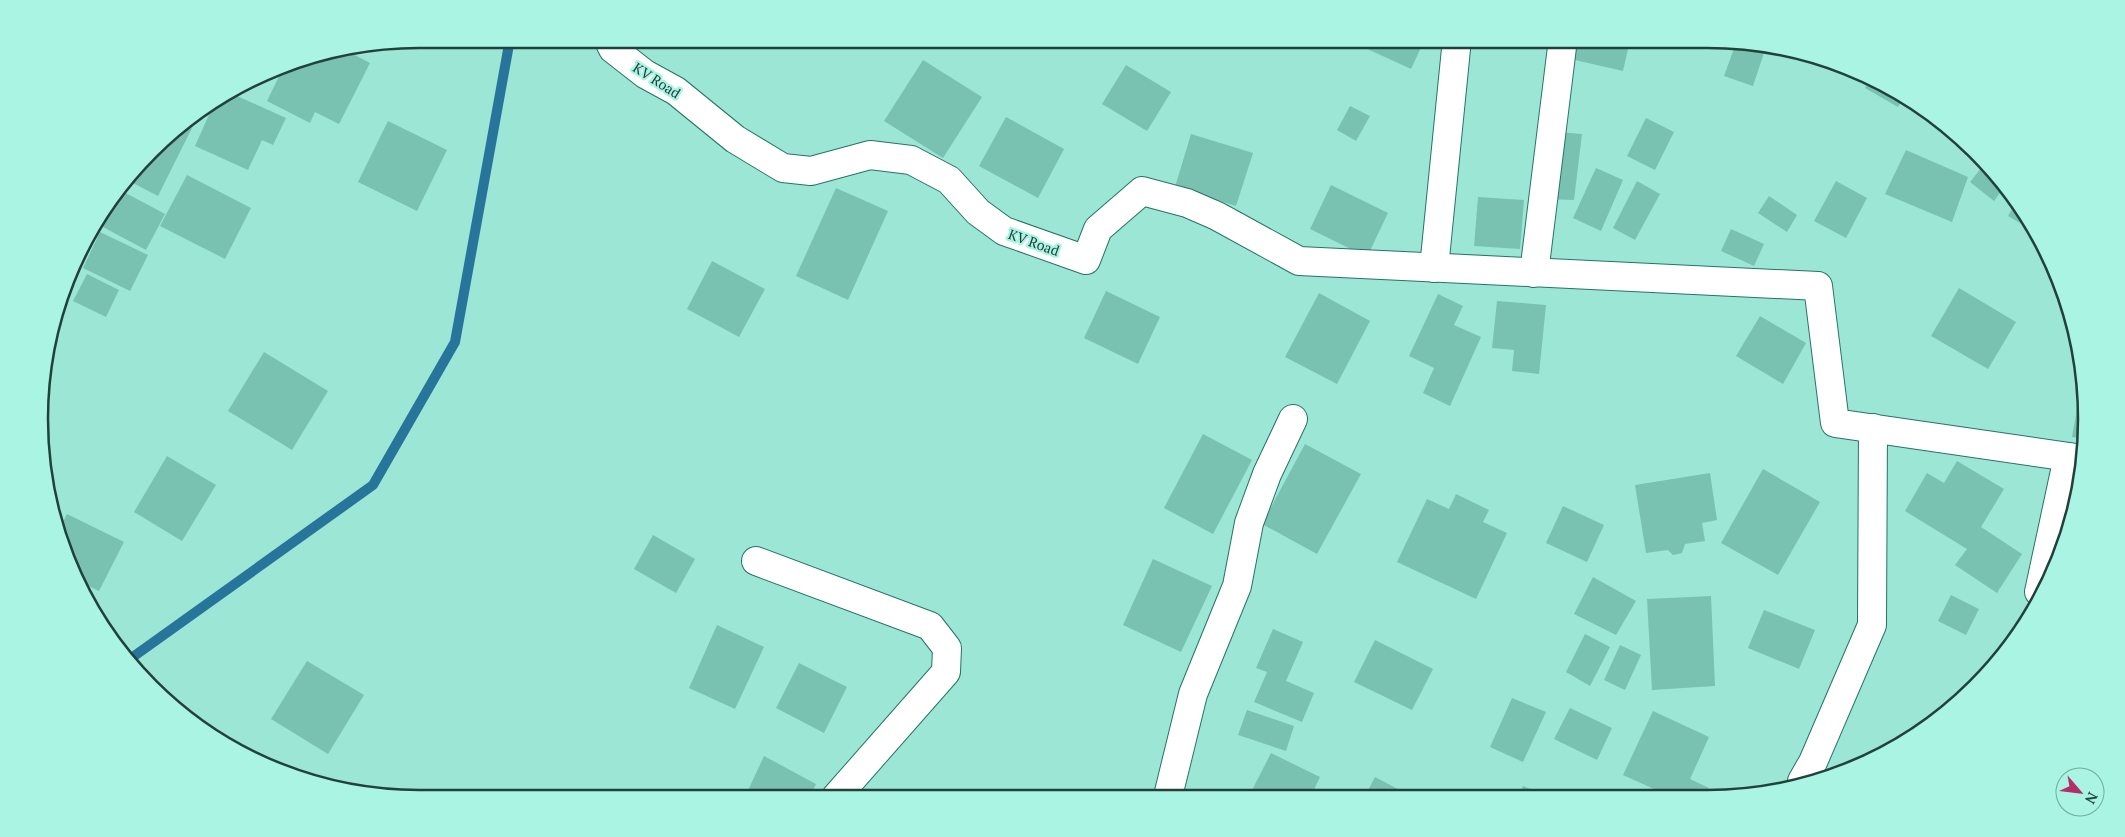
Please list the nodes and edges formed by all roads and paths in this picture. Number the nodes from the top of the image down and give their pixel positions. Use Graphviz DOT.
graph roads {
  1 [pos="612,48"];
  2 [pos="1456,48"];
  3 [pos="1562,48"];
  4 [pos="1434,268"];
  5 [pos="1534,273"];
  6 [pos="1293,419"];
  7 [pos="1873,428"];
  8 [pos="2075,458"];
  9 [pos="756,561"];
  10 [pos="2045,568"];
  11 [pos="1805,777"];
  12 [pos="842,790"];
  13 [pos="1169,790"];
  1 -- 4 [label="street, KV Road"];
  2 -- 4 [label="street"];
  3 -- 5 [label="street"];
  4 -- 5 [label="street"];
  5 -- 7 [label="street"];
  6 -- 13 [label="street"];
  7 -- 8 [label="street"];
  7 -- 11 [label="street"];
  8 -- 10 [label="street"];
  9 -- 12 [label="street"];
}
